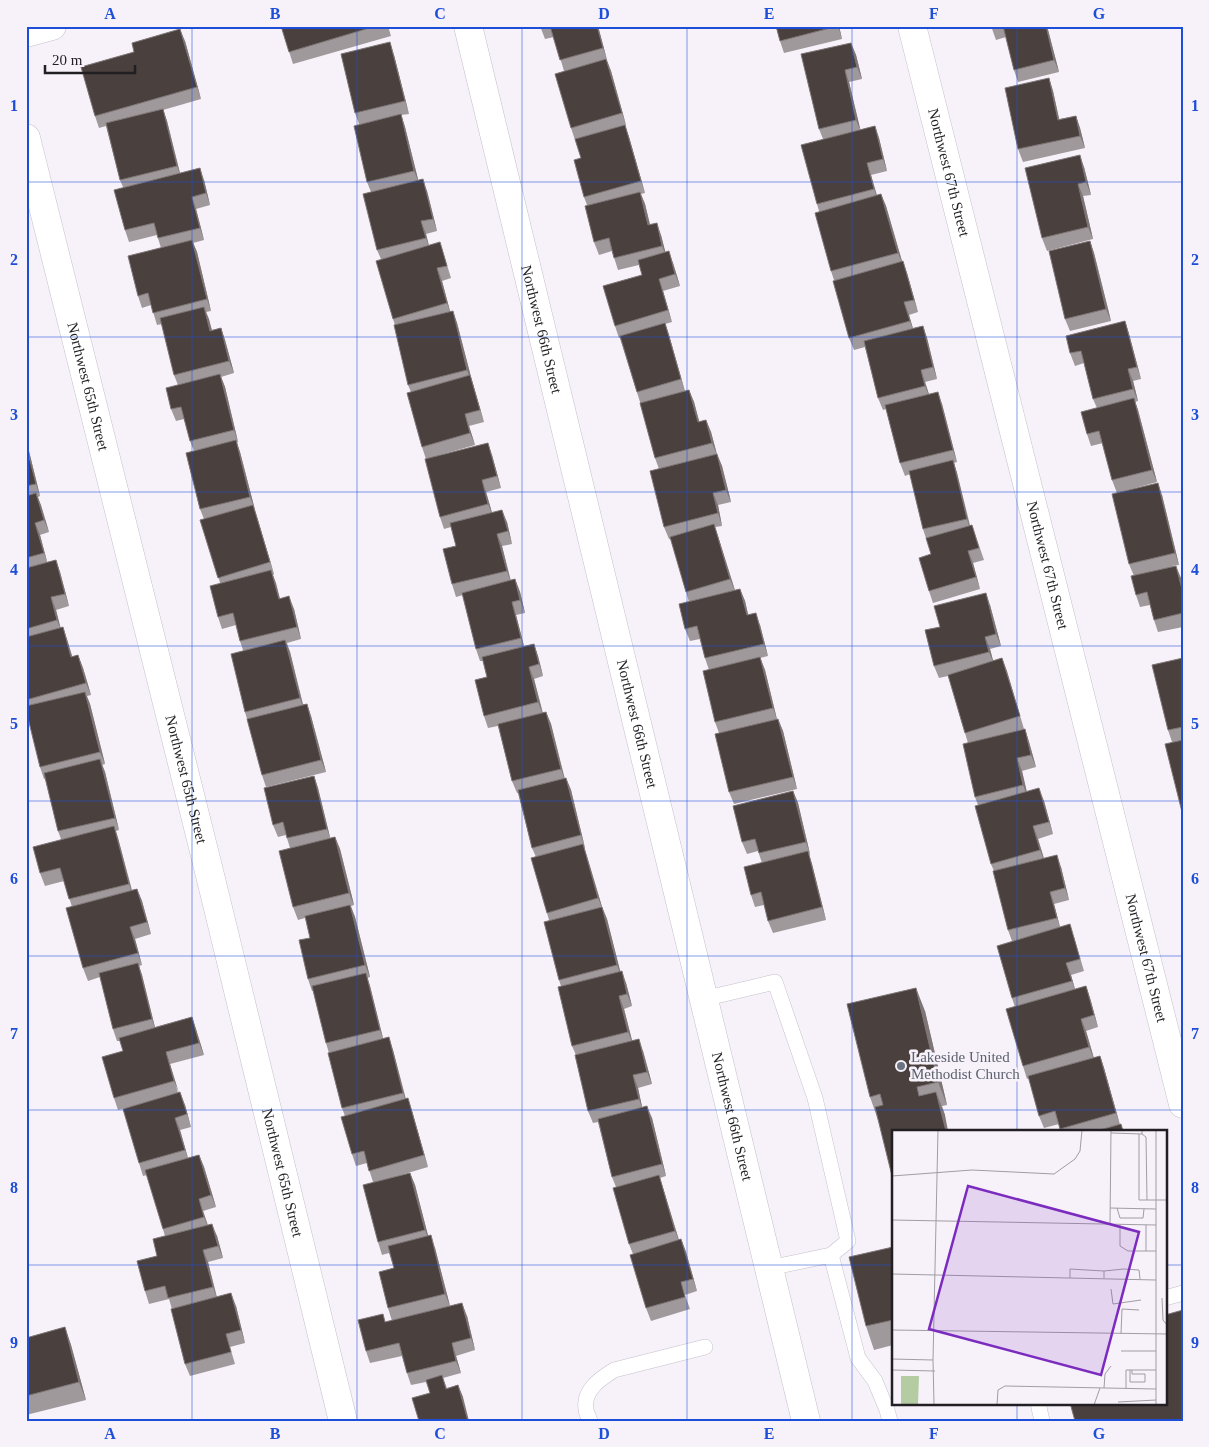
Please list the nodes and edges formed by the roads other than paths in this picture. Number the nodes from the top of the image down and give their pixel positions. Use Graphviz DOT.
graph roads {
  1 [pos="52,26"];
  2 [pos="468,26"];
  3 [pos="912,26"];
  4 [pos="26,33"];
  5 [pos="26,138"];
  6 [pos="703,999"];
  7 [pos="1183,1104"];
  8 [pos="831,1255"];
  9 [pos="769,1268"];
  10 [pos="1183,1293"];
  11 [pos="1166,1298"];
  12 [pos="705,1347"];
  13 [pos="1038,1404"];
  14 [pos="888,1415"];
  15 [pos="343,1421"];
  16 [pos="590,1421"];
  17 [pos="806,1421"];
  18 [pos="1042,1421"];
  1 -- 4 [label="street"];
  2 -- 6 [label="street, Northwest 66th Street"];
  3 -- 7 [label="street, Northwest 67th Street"];
  5 -- 15 [label="street, Northwest 65th Street"];
  6 -- 8 [label="lane"];
  6 -- 9 [label="street, Northwest 66th Street"];
  8 -- 9 [label="lane"];
  8 -- 14 [label="lane"];
  9 -- 17 [label="street, Northwest 66th Street"];
  10 -- 11 [label="lane"];
  12 -- 16 [label="lane"];
  13 -- 18 [label="lane"];
}
